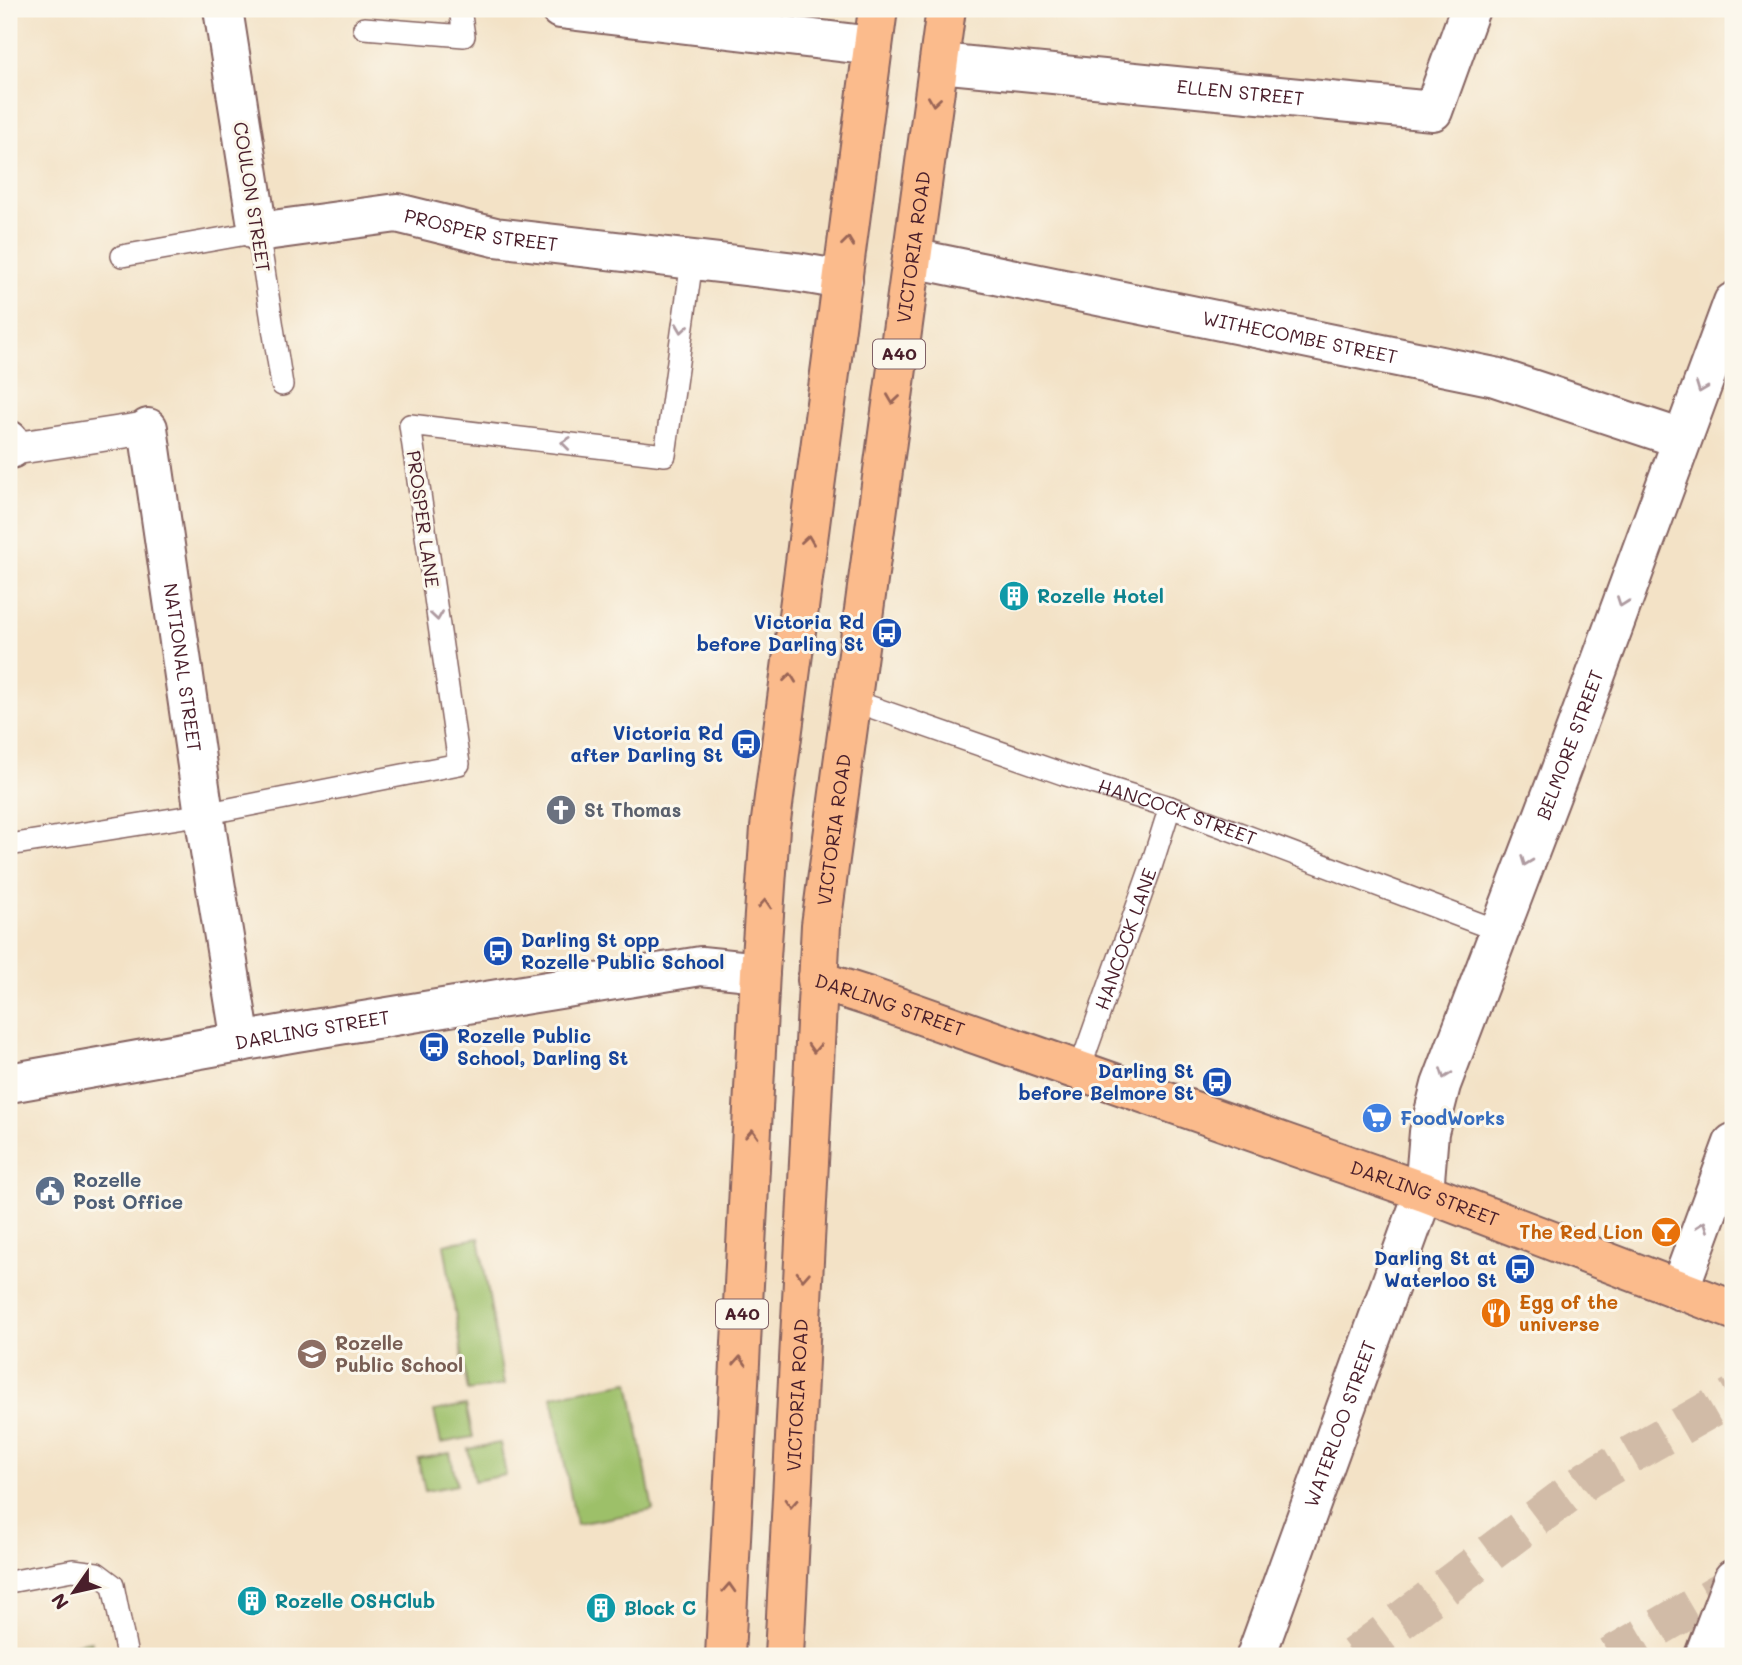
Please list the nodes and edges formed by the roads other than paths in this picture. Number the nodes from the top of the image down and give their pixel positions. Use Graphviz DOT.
graph roads {
  1 [pos="223,9"];
  2 [pos="460,9"];
  3 [pos="560,9"];
  4 [pos="878,9"];
  5 [pos="946,9"];
  6 [pos="1470,9"];
  7 [pos="708,18"];
  8 [pos="364,28"];
  9 [pos="873,46"];
  10 [pos="939,63"];
  11 [pos="258,232"];
  12 [pos="122,256"];
  13 [pos="912,258"];
  14 [pos="691,261"];
  15 [pos="843,280"];
  16 [pos="1733,302"];
  17 [pos="282,385"];
  18 [pos="148,428"];
  19 [pos="1682,439"];
  20 [pos="9,446"];
  21 [pos="851,700"];
  22 [pos="1170,807"];
  23 [pos="204,814"];
  24 [pos="9,845"];
  25 [pos="1499,931"];
  26 [pos="760,972"];
  27 [pos="817,980"];
  28 [pos="241,1042"];
  29 [pos="1080,1072"];
  30 [pos="9,1083"];
  31 [pos="1733,1143"];
  32 [pos="1424,1192"];
  33 [pos="1679,1290"];
  34 [pos="1733,1310"];
  35 [pos="1733,1579"];
  36 [pos="9,1582"];
  37 [pos="127,1656"];
  38 [pos="725,1656"];
  39 [pos="784,1656"];
  40 [pos="1256,1656"];
  41 [pos="1704,1656"];
  1 -- 11 [label="street, COULON STREET"];
  2 -- 8 [label="lane"];
  3 -- 7 [label="street"];
  4 -- 9 [label="main road, A40"];
  5 -- 10 [label="main road, VICTORIA ROAD / A40"];
  6 -- 10 [label="street, ELLEN STREET"];
  7 -- 9 [label="street"];
  15 -- 9 [label="main road, A40, one-way"];
  10 -- 13 [label="main road, VICTORIA ROAD / A40, one-way"];
  11 -- 12 [label="lane, PROSPER STREET"];
  11 -- 14 [label="street, PROSPER STREET"];
  11 -- 17 [label="lane, COULON STREET"];
  13 -- 19 [label="street, WITHECOMBE STREET"];
  13 -- 21 [label="main road, VICTORIA ROAD / A40, one-way"];
  14 -- 15 [label="street, PROSPER STREET"];
  14 -- 23 [label="lane, PROSPER LANE, one-way"];
  26 -- 15 [label="main road, A40, one-way"];
  16 -- 19 [label="street, BELMORE STREET, one-way"];
  18 -- 20 [label="street, NATIONAL STREET"];
  18 -- 23 [label="street, NATIONAL STREET"];
  19 -- 25 [label="street, BELMORE STREET, one-way"];
  21 -- 22 [label="lane, HANCOCK STREET"];
  21 -- 27 [label="main road, VICTORIA ROAD / A40"];
  22 -- 25 [label="lane, HANCOCK STREET"];
  22 -- 29 [label="lane, HANCOCK LANE"];
  23 -- 24 [label="lane, PROSPER LANE"];
  23 -- 28 [label="street, NATIONAL STREET"];
  25 -- 32 [label="street, BELMORE STREET, one-way"];
  26 -- 27 [label="main road, DARLING STREET"];
  26 -- 28 [label="street, DARLING STREET"];
  38 -- 26 [label="main road, A40, one-way"];
  27 -- 29 [label="main road, DARLING STREET"];
  27 -- 39 [label="main road, VICTORIA ROAD / A40, one-way"];
  28 -- 30 [label="street, DARLING STREET"];
  29 -- 32 [label="main road, DARLING STREET"];
  33 -- 31 [label="street, one-way"];
  32 -- 33 [label="main road, DARLING STREET"];
  32 -- 40 [label="street, WATERLOO STREET"];
  33 -- 34 [label="main road, DARLING STREET"];
  35 -- 41 [label="street"];
  36 -- 37 [label="lane"];
}
